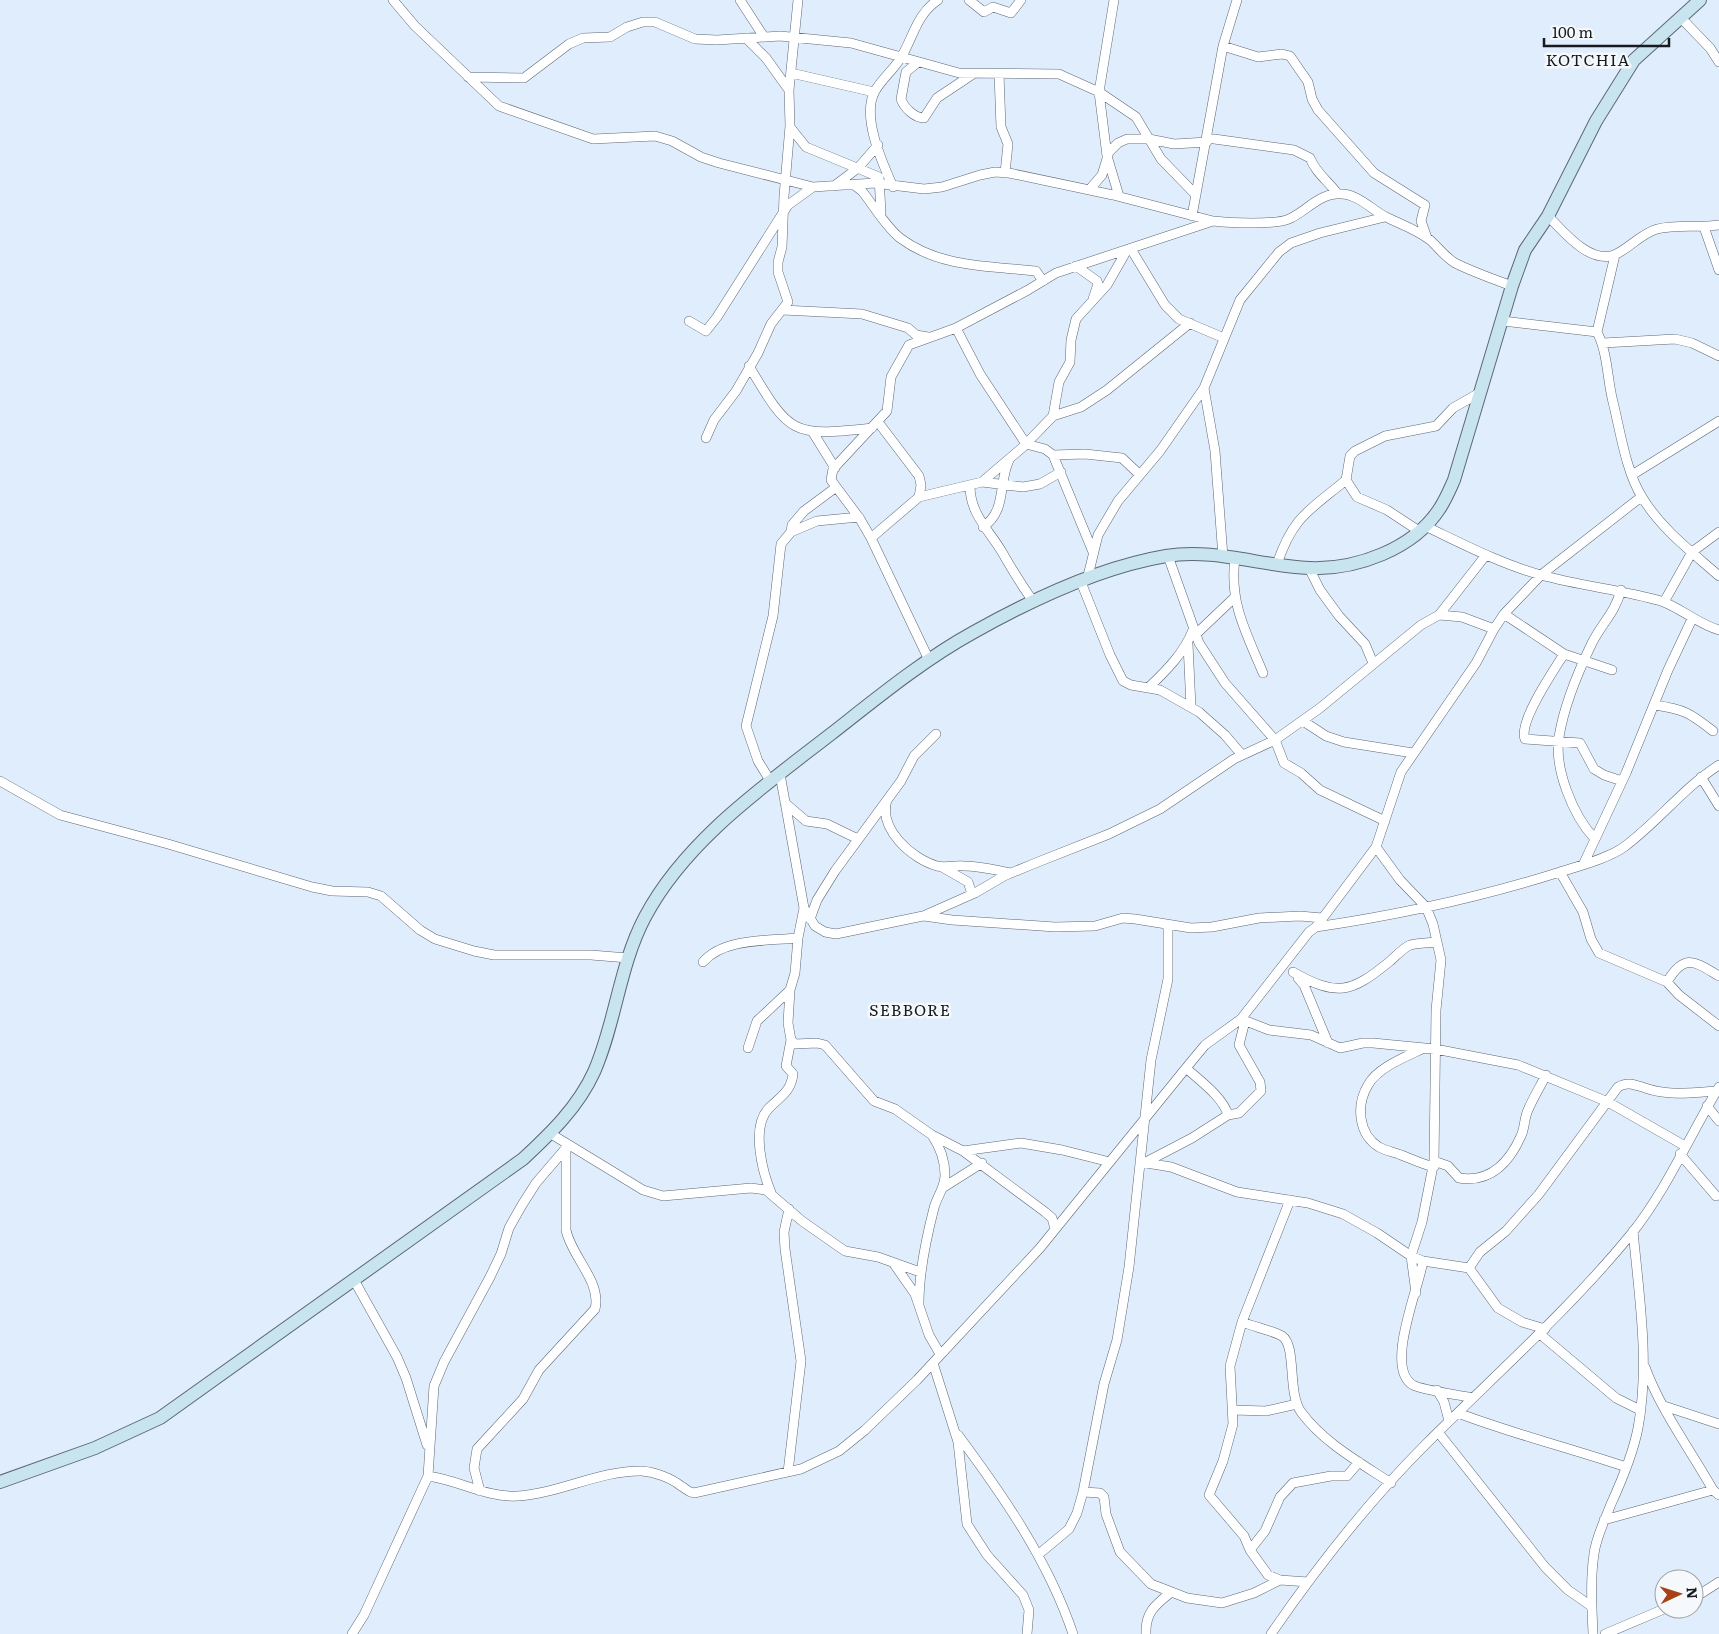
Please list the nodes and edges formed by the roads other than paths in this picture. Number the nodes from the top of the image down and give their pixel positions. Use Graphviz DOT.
graph roads {
  1 [pos="393,0"];
  2 [pos="740,0"];
  3 [pos="798,0"];
  4 [pos="938,0"];
  5 [pos="969,0"];
  6 [pos="1021,0"];
  7 [pos="1114,0"];
  8 [pos="1237,0"];
  9 [pos="1700,0"];
  10 [pos="1682,19"];
  11 [pos="764,37"];
  12 [pos="793,37"];
  13 [pos="746,38"];
  14 [pos="1223,46"];
  15 [pos="901,58"];
  16 [pos="1719,62"];
  17 [pos="917,63"];
  18 [pos="791,73"];
  19 [pos="973,74"];
  20 [pos="999,74"];
  21 [pos="468,77"];
  22 [pos="789,90"];
  23 [pos="874,92"];
  24 [pos="1100,92"];
  25 [pos="790,126"];
  26 [pos="1149,139"];
  27 [pos="1207,140"];
  28 [pos="878,145"];
  29 [pos="1108,156"];
  30 [pos="858,168"];
  31 [pos="1005,173"];
  32 [pos="786,179"];
  33 [pos="880,184"];
  34 [pos="854,185"];
  35 [pos="834,186"];
  36 [pos="893,186"];
  37 [pos="814,188"];
  38 [pos="1090,189"];
  39 [pos="1337,193"];
  40 [pos="1196,195"];
  41 [pos="1119,196"];
  42 [pos="784,211"];
  43 [pos="881,216"];
  44 [pos="1192,216"];
  45 [pos="1548,216"];
  46 [pos="1385,217"];
  47 [pos="1213,221"];
  48 [pos="1719,225"];
  49 [pos="1704,227"];
  50 [pos="1427,238"];
  51 [pos="1129,250"];
  52 [pos="1615,255"];
  53 [pos="1076,266"];
  54 [pos="1719,270"];
  55 [pos="1043,281"];
  56 [pos="1512,286"];
  57 [pos="1091,304"];
  58 [pos="783,310"];
  59 [pos="688,321"];
  60 [pos="1503,321"];
  61 [pos="1190,323"];
  62 [pos="956,328"];
  63 [pos="1597,332"];
  64 [pos="928,337"];
  65 [pos="1224,338"];
  66 [pos="1603,343"];
  67 [pos="1719,356"];
  68 [pos="749,366"];
  69 [pos="1204,388"];
  70 [pos="1482,392"];
  71 [pos="1053,416"];
  72 [pos="1717,422"];
  73 [pos="875,425"];
  74 [pos="812,431"];
  75 [pos="1719,433"];
  76 [pos="706,438"];
  77 [pos="1026,444"];
  78 [pos="1053,455"];
  79 [pos="1010,457"];
  80 [pos="834,468"];
  81 [pos="1061,472"];
  82 [pos="1632,475"];
  83 [pos="1140,476"];
  84 [pos="1346,480"];
  85 [pos="982,482"];
  86 [pos="1003,485"];
  87 [pos="970,486"];
  88 [pos="835,488"];
  89 [pos="955,490"];
  90 [pos="919,497"];
  91 [pos="1641,497"];
  92 [pos="970,499"];
  93 [pos="858,517"];
  94 [pos="983,527"];
  95 [pos="1422,529"];
  96 [pos="791,532"];
  97 [pos="1719,532"];
  98 [pos="871,538"];
  99 [pos="1093,552"];
  100 [pos="1692,552"];
  101 [pos="1486,554"];
  102 [pos="1168,556"];
  103 [pos="1229,557"];
  104 [pos="1277,564"];
  105 [pos="1309,568"];
  106 [pos="1541,575"];
  107 [pos="1719,576"];
  108 [pos="1084,581"];
  109 [pos="1621,590"];
  110 [pos="1234,598"];
  111 [pos="1033,601"];
  112 [pos="1664,602"];
  113 [pos="1504,614"];
  114 [pos="1439,615"];
  115 [pos="1692,619"];
  116 [pos="1494,629"];
  117 [pos="1719,630"];
  118 [pos="1194,632"];
  119 [pos="1188,644"];
  120 [pos="1564,654"];
  121 [pos="929,660"];
  122 [pos="1584,661"];
  123 [pos="1373,663"];
  124 [pos="1612,670"];
  125 [pos="1263,672"];
  126 [pos="1148,688"];
  127 [pos="1654,705"];
  128 [pos="1191,707"];
  129 [pos="1303,721"];
  130 [pos="1713,731"];
  131 [pos="936,734"];
  132 [pos="1275,740"];
  133 [pos="1559,743"];
  134 [pos="1414,753"];
  135 [pos="1242,756"];
  136 [pos="1719,765"];
  137 [pos="1701,777"];
  138 [pos="775,778"];
  139 [pos="0,781"];
  140 [pos="1622,781"];
  141 [pos="887,799"];
  142 [pos="785,803"];
  143 [pos="1719,806"];
  144 [pos="1385,820"];
  145 [pos="1594,838"];
  146 [pos="858,839"];
  147 [pos="1376,847"];
  148 [pos="1583,865"];
  149 [pos="942,866"];
  150 [pos="1560,872"];
  151 [pos="1011,873"];
  152 [pos="972,894"];
  153 [pos="1426,907"];
  154 [pos="804,908"];
  155 [pos="924,916"];
  156 [pos="1322,918"];
  157 [pos="810,919"];
  158 [pos="1168,925"];
  159 [pos="1316,927"];
  160 [pos="798,938"];
  161 [pos="1437,942"];
  162 [pos="628,958"];
  163 [pos="703,962"];
  164 [pos="1284,965"];
  165 [pos="1293,972"];
  166 [pos="1719,976"];
  167 [pos="1667,982"];
  168 [pos="790,990"];
  169 [pos="1243,1020"];
  170 [pos="1719,1026"];
  171 [pos="791,1040"];
  172 [pos="1328,1043"];
  173 [pos="748,1048"];
  174 [pos="1422,1048"];
  175 [pos="1435,1049"];
  176 [pos="1186,1068"];
  177 [pos="1546,1076"];
  178 [pos="1718,1089"];
  179 [pos="1608,1102"];
  180 [pos="1707,1106"];
  181 [pos="1228,1115"];
  182 [pos="1719,1121"];
  183 [pos="1143,1123"];
  184 [pos="551,1134"];
  185 [pos="932,1135"];
  186 [pos="566,1146"];
  187 [pos="1685,1146"];
  188 [pos="963,1151"];
  189 [pos="1680,1154"];
  190 [pos="1110,1162"];
  191 [pos="1143,1162"];
  192 [pos="982,1163"];
  193 [pos="1434,1164"];
  194 [pos="944,1187"];
  195 [pos="772,1196"];
  196 [pos="1716,1196"];
  197 [pos="1290,1200"];
  198 [pos="789,1209"];
  199 [pos="1052,1218"];
  200 [pos="1062,1220"];
  201 [pos="1055,1229"];
  202 [pos="1633,1231"];
  203 [pos="1411,1256"];
  204 [pos="1423,1261"];
  205 [pos="894,1264"];
  206 [pos="1468,1268"];
  207 [pos="920,1272"];
  208 [pos="354,1280"];
  209 [pos="1416,1293"];
  210 [pos="918,1304"];
  211 [pos="1242,1322"];
  212 [pos="1542,1332"];
  213 [pos="940,1354"];
  214 [pos="933,1362"];
  215 [pos="1643,1362"];
  216 [pos="1437,1390"];
  217 [pos="1473,1398"];
  218 [pos="1297,1404"];
  219 [pos="1664,1406"];
  220 [pos="1233,1410"];
  221 [pos="1640,1410"];
  222 [pos="1458,1413"];
  223 [pos="1449,1421"];
  224 [pos="1719,1424"];
  225 [pos="953,1429"];
  226 [pos="1438,1432"];
  227 [pos="429,1450"];
  228 [pos="1359,1462"];
  229 [pos="1626,1467"];
  230 [pos="788,1472"];
  231 [pos="428,1476"];
  232 [pos="0,1482"];
  233 [pos="1391,1483"];
  234 [pos="480,1491"];
  235 [pos="1083,1492"];
  236 [pos="1716,1493"];
  237 [pos="1604,1520"];
  238 [pos="1250,1550"];
  239 [pos="1038,1554"];
  240 [pos="1280,1580"];
  241 [pos="1308,1582"];
  242 [pos="1719,1582"];
  243 [pos="1704,1592"];
  244 [pos="1170,1593"];
  245 [pos="1592,1606"];
  246 [pos="1654,1613"];
  247 [pos="352,1634"];
  248 [pos="1027,1634"];
  249 [pos="1074,1634"];
  250 [pos="1146,1634"];
  251 [pos="1271,1634"];
  252 [pos="1593,1634"];
  253 [pos="1605,1634"];
  1 -- 21 [label="street"];
  2 -- 11 [label="street"];
  3 -- 12 [label="street"];
  4 -- 15 [label="street"];
  5 -- 6 [label="street"];
  7 -- 24 [label="street"];
  8 -- 14 [label="street"];
  9 -- 10 [label="main road"];
  10 -- 16 [label="street"];
  10 -- 45 [label="main road"];
  11 -- 12 [label="street"];
  11 -- 13 [label="street"];
  12 -- 15 [label="street"];
  12 -- 18 [label="street"];
  13 -- 21 [label="street"];
  13 -- 22 [label="street"];
  14 -- 27 [label="street"];
  14 -- 50 [label="street"];
  15 -- 17 [label="street"];
  15 -- 23 [label="street"];
  17 -- 19 [label="street"];
  17 -- 19 [label="street"];
  18 -- 22 [label="street"];
  18 -- 23 [label="street"];
  19 -- 20 [label="street"];
  20 -- 24 [label="street"];
  20 -- 31 [label="street"];
  21 -- 32 [label="street"];
  22 -- 25 [label="street"];
  23 -- 28 [label="street"];
  24 -- 26 [label="street"];
  24 -- 29 [label="street"];
  25 -- 30 [label="street"];
  25 -- 32 [label="street"];
  26 -- 27 [label="street"];
  26 -- 29 [label="street"];
  26 -- 40 [label="street"];
  27 -- 39 [label="street"];
  27 -- 40 [label="street"];
  28 -- 30 [label="street"];
  28 -- 36 [label="street"];
  29 -- 38 [label="street"];
  29 -- 41 [label="street"];
  30 -- 33 [label="street"];
  30 -- 35 [label="street"];
  31 -- 36 [label="street"];
  31 -- 38 [label="street"];
  32 -- 37 [label="street"];
  32 -- 42 [label="street"];
  33 -- 34 [label="street"];
  33 -- 36 [label="street"];
  33 -- 43 [label="street"];
  34 -- 35 [label="street"];
  34 -- 43 [label="street"];
  35 -- 37 [label="street"];
  37 -- 42 [label="street"];
  38 -- 41 [label="street"];
  39 -- 46 [label="street"];
  39 -- 47 [label="street"];
  40 -- 44 [label="street"];
  41 -- 44 [label="street"];
  42 -- 58 [label="street"];
  42 -- 59 [label="street"];
  43 -- 55 [label="street"];
  44 -- 47 [label="street"];
  45 -- 52 [label="street"];
  45 -- 56 [label="main road"];
  46 -- 50 [label="street"];
  46 -- 65 [label="street"];
  47 -- 51 [label="street"];
  48 -- 49 [label="street"];
  49 -- 52 [label="street"];
  49 -- 54 [label="street"];
  50 -- 56 [label="street"];
  51 -- 53 [label="street"];
  51 -- 57 [label="street"];
  51 -- 61 [label="street"];
  52 -- 63 [label="street"];
  53 -- 55 [label="street"];
  53 -- 57 [label="street"];
  55 -- 62 [label="street"];
  56 -- 60 [label="main road"];
  57 -- 71 [label="street"];
  58 -- 64 [label="street"];
  58 -- 68 [label="street"];
  60 -- 63 [label="street"];
  60 -- 70 [label="main road"];
  61 -- 65 [label="street"];
  61 -- 71 [label="street"];
  62 -- 64 [label="street"];
  62 -- 77 [label="street"];
  63 -- 66 [label="street"];
  64 -- 73 [label="street"];
  65 -- 69 [label="street"];
  66 -- 67 [label="street"];
  66 -- 82 [label="street"];
  68 -- 74 [label="street"];
  68 -- 76 [label="street"];
  69 -- 83 [label="street"];
  69 -- 103 [label="street"];
  70 -- 84 [label="street"];
  70 -- 95 [label="main road"];
  71 -- 77 [label="street"];
  72 -- 75 [label="street"];
  72 -- 82 [label="street"];
  73 -- 74 [label="street"];
  73 -- 80 [label="street"];
  73 -- 90 [label="street"];
  74 -- 80 [label="street"];
  77 -- 78 [label="street"];
  77 -- 79 [label="street"];
  78 -- 81 [label="street"];
  78 -- 83 [label="street"];
  79 -- 85 [label="street"];
  79 -- 86 [label="street"];
  80 -- 88 [label="street"];
  81 -- 86 [label="street"];
  81 -- 99 [label="street"];
  82 -- 91 [label="street"];
  83 -- 99 [label="street"];
  84 -- 95 [label="street"];
  84 -- 104 [label="street"];
  85 -- 86 [label="street"];
  85 -- 87 [label="street"];
  86 -- 94 [label="street"];
  87 -- 89 [label="street"];
  87 -- 92 [label="street"];
  88 -- 93 [label="street"];
  88 -- 96 [label="street"];
  89 -- 90 [label="street"];
  89 -- 92 [label="street"];
  90 -- 98 [label="street"];
  91 -- 100 [label="street"];
  91 -- 106 [label="street"];
  92 -- 94 [label="street"];
  93 -- 96 [label="street"];
  93 -- 98 [label="street"];
  94 -- 111 [label="street"];
  95 -- 101 [label="street"];
  95 -- 105 [label="main road"];
  96 -- 138 [label="street"];
  97 -- 100 [label="street"];
  98 -- 121 [label="street"];
  99 -- 108 [label="street"];
  100 -- 107 [label="street"];
  100 -- 112 [label="street"];
  101 -- 106 [label="street"];
  101 -- 114 [label="street"];
  102 -- 103 [label="main road"];
  102 -- 108 [label="main road"];
  102 -- 118 [label="street"];
  103 -- 104 [label="main road"];
  103 -- 110 [label="street"];
  104 -- 105 [label="main road"];
  105 -- 123 [label="street"];
  106 -- 109 [label="street"];
  106 -- 113 [label="street"];
  108 -- 111 [label="main road"];
  108 -- 126 [label="street"];
  109 -- 112 [label="street"];
  109 -- 122 [label="street"];
  110 -- 118 [label="street"];
  110 -- 125 [label="street"];
  111 -- 121 [label="main road"];
  112 -- 115 [label="street"];
  113 -- 116 [label="street"];
  113 -- 120 [label="street"];
  114 -- 116 [label="street"];
  114 -- 123 [label="street"];
  115 -- 117 [label="street"];
  115 -- 127 [label="street"];
  116 -- 134 [label="street"];
  118 -- 119 [label="street"];
  118 -- 132 [label="street"];
  119 -- 126 [label="street"];
  119 -- 128 [label="street"];
  120 -- 122 [label="street"];
  120 -- 133 [label="street"];
  121 -- 138 [label="main road"];
  122 -- 124 [label="street"];
  122 -- 133 [label="street"];
  123 -- 129 [label="street"];
  126 -- 128 [label="street"];
  127 -- 130 [label="street"];
  127 -- 140 [label="street"];
  128 -- 135 [label="street"];
  129 -- 132 [label="street"];
  129 -- 134 [label="street"];
  131 -- 141 [label="street"];
  132 -- 135 [label="street"];
  132 -- 144 [label="street"];
  133 -- 140 [label="street"];
  133 -- 145 [label="street"];
  134 -- 144 [label="street"];
  135 -- 151 [label="street"];
  136 -- 137 [label="street"];
  137 -- 143 [label="street"];
  137 -- 148 [label="street"];
  138 -- 142 [label="street"];
  138 -- 162 [label="main road"];
  139 -- 162 [label="street"];
  140 -- 145 [label="street"];
  141 -- 146 [label="street"];
  141 -- 149 [label="street"];
  142 -- 146 [label="street"];
  142 -- 154 [label="street"];
  144 -- 147 [label="street"];
  145 -- 148 [label="street"];
  146 -- 157 [label="street"];
  147 -- 153 [label="street"];
  147 -- 156 [label="street"];
  148 -- 150 [label="street"];
  149 -- 151 [label="street"];
  149 -- 152 [label="street"];
  150 -- 153 [label="street"];
  150 -- 167 [label="street"];
  151 -- 152 [label="street"];
  152 -- 155 [label="street"];
  153 -- 159 [label="street"];
  153 -- 161 [label="street"];
  154 -- 157 [label="street"];
  154 -- 160 [label="street"];
  155 -- 157 [label="street"];
  155 -- 158 [label="street"];
  156 -- 158 [label="street"];
  156 -- 159 [label="street"];
  158 -- 183 [label="street"];
  159 -- 164 [label="street"];
  160 -- 163 [label="street"];
  160 -- 168 [label="street"];
  161 -- 165 [label="street"];
  161 -- 175 [label="street"];
  162 -- 184 [label="main road"];
  164 -- 165 [label="street"];
  164 -- 169 [label="street"];
  165 -- 172 [label="street"];
  166 -- 167 [label="street"];
  167 -- 170 [label="street"];
  168 -- 171 [label="street"];
  168 -- 173 [label="street"];
  169 -- 172 [label="street"];
  169 -- 176 [label="street"];
  169 -- 181 [label="street"];
  171 -- 185 [label="street"];
  171 -- 195 [label="street"];
  172 -- 174 [label="street"];
  174 -- 175 [label="street"];
  174 -- 193 [label="street"];
  175 -- 177 [label="street"];
  175 -- 193 [label="street"];
  176 -- 181 [label="street"];
  176 -- 183 [label="street"];
  177 -- 179 [label="street"];
  177 -- 193 [label="street"];
  178 -- 179 [label="street"];
  178 -- 180 [label="street"];
  179 -- 187 [label="street"];
  179 -- 206 [label="street"];
  180 -- 182 [label="street"];
  180 -- 187 [label="street"];
  181 -- 191 [label="street"];
  183 -- 190 [label="street"];
  183 -- 191 [label="street"];
  184 -- 186 [label="street"];
  184 -- 208 [label="main road"];
  185 -- 188 [label="street"];
  185 -- 194 [label="street"];
  186 -- 195 [label="street"];
  186 -- 227 [label="street"];
  186 -- 234 [label="street"];
  187 -- 189 [label="street"];
  188 -- 190 [label="street"];
  188 -- 192 [label="street"];
  189 -- 196 [label="street"];
  189 -- 202 [label="street"];
  190 -- 200 [label="street"];
  191 -- 197 [label="street"];
  191 -- 235 [label="street"];
  192 -- 194 [label="street"];
  192 -- 199 [label="street"];
  193 -- 203 [label="street"];
  194 -- 207 [label="street"];
  195 -- 198 [label="street"];
  197 -- 203 [label="street"];
  197 -- 211 [label="street"];
  198 -- 205 [label="street"];
  198 -- 230 [label="street"];
  199 -- 200 [label="street"];
  199 -- 201 [label="street"];
  200 -- 201 [label="street"];
  201 -- 213 [label="street"];
  202 -- 212 [label="street"];
  202 -- 215 [label="street"];
  203 -- 204 [label="street"];
  203 -- 209 [label="street"];
  204 -- 206 [label="street"];
  204 -- 209 [label="street"];
  205 -- 207 [label="street"];
  205 -- 210 [label="street"];
  206 -- 212 [label="street"];
  207 -- 210 [label="street"];
  208 -- 227 [label="street"];
  208 -- 232 [label="main road"];
  209 -- 216 [label="street"];
  210 -- 213 [label="street"];
  211 -- 218 [label="street"];
  211 -- 220 [label="street"];
  212 -- 217 [label="street"];
  212 -- 221 [label="street"];
  213 -- 214 [label="street"];
  214 -- 225 [label="street"];
  214 -- 230 [label="street"];
  215 -- 219 [label="street"];
  215 -- 221 [label="street"];
  216 -- 217 [label="street"];
  216 -- 223 [label="street"];
  217 -- 222 [label="street"];
  218 -- 220 [label="street"];
  218 -- 228 [label="street"];
  219 -- 224 [label="street"];
  219 -- 236 [label="street"];
  220 -- 238 [label="street"];
  221 -- 229 [label="street"];
  222 -- 223 [label="street"];
  222 -- 229 [label="street"];
  223 -- 226 [label="street"];
  225 -- 239 [label="street"];
  225 -- 248 [label="street"];
  226 -- 233 [label="street"];
  226 -- 245 [label="street"];
  227 -- 231 [label="street"];
  228 -- 233 [label="street"];
  228 -- 238 [label="street"];
  229 -- 237 [label="street"];
  230 -- 234 [label="street"];
  231 -- 234 [label="street"];
  231 -- 247 [label="street"];
  233 -- 241 [label="street"];
  235 -- 239 [label="street"];
  235 -- 244 [label="street"];
  236 -- 237 [label="street"];
  237 -- 245 [label="street"];
  238 -- 240 [label="street"];
  239 -- 249 [label="street"];
  240 -- 241 [label="street"];
  240 -- 244 [label="street"];
  241 -- 251 [label="street"];
  242 -- 243 [label="street"];
  244 -- 250 [label="street"];
  245 -- 252 [label="street"];
  246 -- 253 [label="street"];
}
